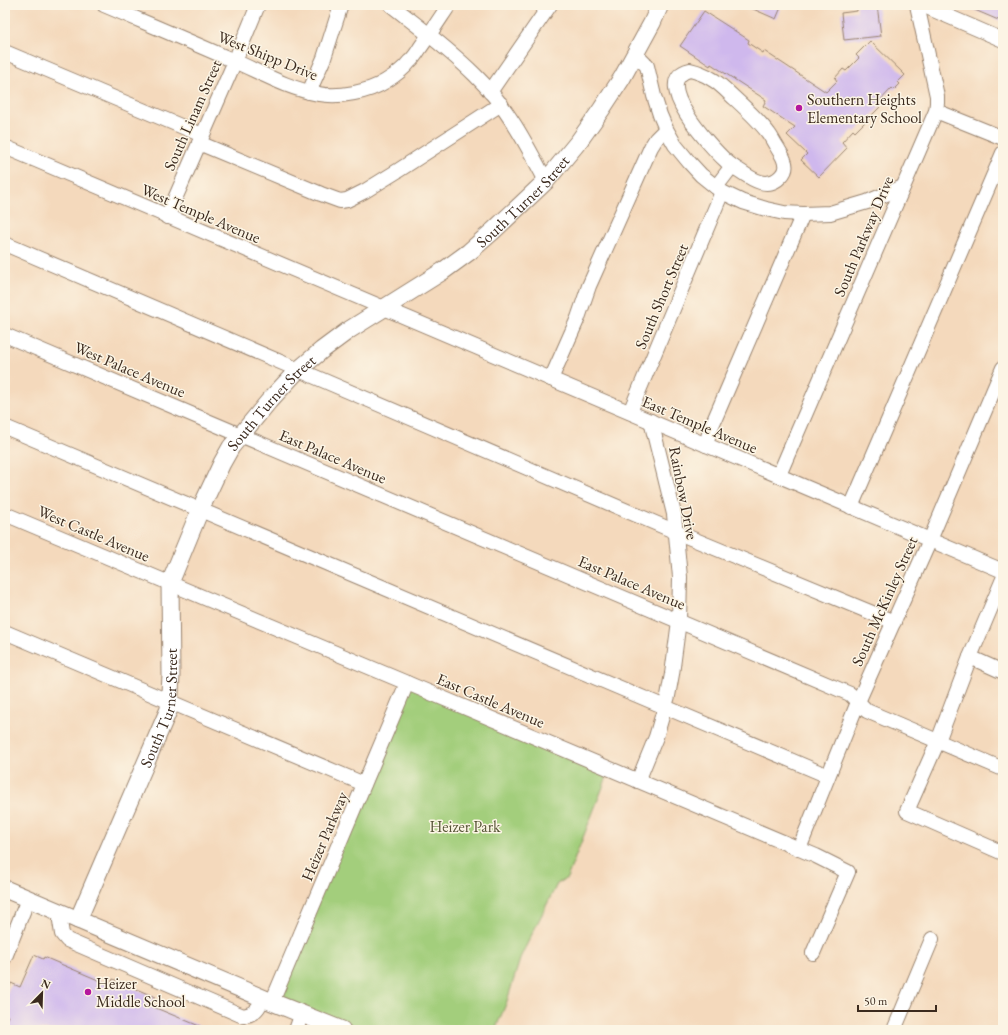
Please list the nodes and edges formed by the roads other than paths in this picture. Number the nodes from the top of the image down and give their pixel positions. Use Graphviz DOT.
graph roads {
  1 [pos="104,5"];
  2 [pos="258,5"];
  3 [pos="341,5"];
  4 [pos="391,5"];
  5 [pos="449,5"];
  6 [pos="550,5"];
  7 [pos="660,5"];
  8 [pos="917,5"];
  9 [pos="922,5"];
  10 [pos="429,35"];
  11 [pos="1003,40"];
  12 [pos="5,52"];
  13 [pos="635,54"];
  14 [pos="235,61"];
  15 [pos="309,92"];
  16 [pos="490,92"];
  17 [pos="501,104"];
  18 [pos="936,110"];
  19 [pos="666,129"];
  20 [pos="1003,138"];
  21 [pos="201,139"];
  22 [pos="5,147"];
  23 [pos="1003,153"];
  24 [pos="732,166"];
  25 [pos="546,181"];
  26 [pos="902,187"];
  27 [pos="719,190"];
  28 [pos="803,214"];
  29 [pos="167,217"];
  30 [pos="5,244"];
  31 [pos="384,308"];
  32 [pos="5,335"];
  33 [pos="1003,368"];
  34 [pos="299,370"];
  35 [pos="551,379"];
  36 [pos="630,412"];
  37 [pos="651,421"];
  38 [pos="5,427"];
  39 [pos="241,435"];
  40 [pos="706,445"];
  41 [pos="778,475"];
  42 [pos="851,507"];
  43 [pos="200,510"];
  44 [pos="5,514"];
  45 [pos="676,532"];
  46 [pos="930,540"];
  47 [pos="1003,571"];
  48 [pos="1003,579"];
  49 [pos="170,583"];
  50 [pos="679,621"];
  51 [pos="894,622"];
  52 [pos="5,632"];
  53 [pos="970,657"];
  54 [pos="1003,672"];
  55 [pos="407,683"];
  56 [pos="170,702"];
  57 [pos="858,702"];
  58 [pos="665,707"];
  59 [pos="938,741"];
  60 [pos="1003,769"];
  61 [pos="828,776"];
  62 [pos="638,781"];
  63 [pos="364,784"];
  64 [pos="799,849"];
  65 [pos="1003,853"];
  66 [pos="5,889"];
  67 [pos="28,899"];
  68 [pos="61,913"];
  69 [pos="78,920"];
  70 [pos="932,939"];
  71 [pos="813,953"];
  72 [pos="5,957"];
  73 [pos="268,1000"];
  74 [pos="302,1013"];
  75 [pos="296,1030"];
  76 [pos="342,1030"];
  77 [pos="894,1030"];
  1 -- 14 [label="street, West Shipp Drive"];
  2 -- 14 [label="street, South Linam Street"];
  3 -- 15 [label="street"];
  4 -- 10 [label="street"];
  5 -- 10 [label="street, West Shipp Drive"];
  6 -- 16 [label="street"];
  7 -- 13 [label="main road, South Turner Street"];
  8 -- 18 [label="street, South Parkway Drive"];
  9 -- 11 [label="street"];
  10 -- 15 [label="street, West Shipp Drive"];
  10 -- 16 [label="street"];
  12 -- 21 [label="street"];
  13 -- 19 [label="street"];
  13 -- 25 [label="main road, South Turner Street"];
  14 -- 15 [label="street, West Shipp Drive"];
  14 -- 21 [label="street, South Linam Street"];
  16 -- 17 [label="street"];
  17 -- 21 [label="street"];
  17 -- 25 [label="street"];
  18 -- 20 [label="street"];
  18 -- 26 [label="street, South Parkway Drive"];
  19 -- 27 [label="street"];
  19 -- 35 [label="street"];
  21 -- 29 [label="street, South Linam Street"];
  22 -- 29 [label="street, West Temple Avenue"];
  23 -- 42 [label="street"];
  24 -- 24 [label="street"];
  24 -- 27 [label="street, South Short Street"];
  25 -- 31 [label="main road, South Turner Street"];
  26 -- 28 [label="street"];
  26 -- 41 [label="street, South Parkway Drive"];
  27 -- 28 [label="street"];
  27 -- 36 [label="street, South Short Street"];
  28 -- 40 [label="street"];
  29 -- 31 [label="street, West Temple Avenue"];
  30 -- 34 [label="street"];
  31 -- 34 [label="main road, South Turner Street"];
  31 -- 35 [label="street, East Temple Avenue"];
  32 -- 39 [label="street, West Palace Avenue"];
  33 -- 46 [label="street, South McKinley Street"];
  34 -- 39 [label="main road, South Turner Street"];
  34 -- 45 [label="street"];
  35 -- 36 [label="street, East Temple Avenue"];
  36 -- 37 [label="street, East Temple Avenue"];
  37 -- 40 [label="street, East Temple Avenue"];
  37 -- 45 [label="street, Rainbow Drive"];
  38 -- 43 [label="street"];
  39 -- 43 [label="main road, South Turner Street"];
  39 -- 50 [label="street, East Palace Avenue"];
  40 -- 41 [label="street, East Temple Avenue"];
  41 -- 42 [label="street, East Temple Avenue"];
  42 -- 46 [label="street, East Temple Avenue"];
  43 -- 49 [label="main road, South Turner Street"];
  43 -- 58 [label="street"];
  44 -- 49 [label="street, West Castle Avenue"];
  45 -- 50 [label="street, Rainbow Drive"];
  45 -- 51 [label="street"];
  46 -- 47 [label="street, East Temple Avenue"];
  46 -- 51 [label="street, South McKinley Street"];
  48 -- 53 [label="street"];
  49 -- 55 [label="street, East Castle Avenue"];
  49 -- 56 [label="main road, South Turner Street"];
  50 -- 57 [label="street, East Palace Avenue"];
  50 -- 58 [label="street, Rainbow Drive"];
  51 -- 57 [label="street, South McKinley Street"];
  52 -- 56 [label="street"];
  53 -- 54 [label="street"];
  53 -- 59 [label="street"];
  55 -- 62 [label="street, East Castle Avenue"];
  55 -- 63 [label="street, Heizer Parkway"];
  56 -- 63 [label="street"];
  56 -- 69 [label="main road, South Turner Street"];
  57 -- 59 [label="street, East Palace Avenue"];
  57 -- 61 [label="street, South McKinley Street"];
  58 -- 61 [label="street"];
  58 -- 62 [label="street, Rainbow Drive"];
  59 -- 60 [label="street, East Palace Avenue"];
  59 -- 65 [label="street"];
  61 -- 64 [label="street, South McKinley Street"];
  62 -- 64 [label="street, East Castle Avenue"];
  63 -- 73 [label="street, Heizer Parkway"];
  64 -- 71 [label="street, East Castle Avenue"];
  66 -- 67 [label="main road"];
  67 -- 68 [label="main road"];
  67 -- 72 [label="street"];
  68 -- 69 [label="main road"];
  68 -- 73 [label="street, Heizer Parkway"];
  69 -- 73 [label="main road"];
  70 -- 77 [label="street"];
  73 -- 74 [label="main road"];
  74 -- 75 [label="street"];
  74 -- 76 [label="main road"];
}
